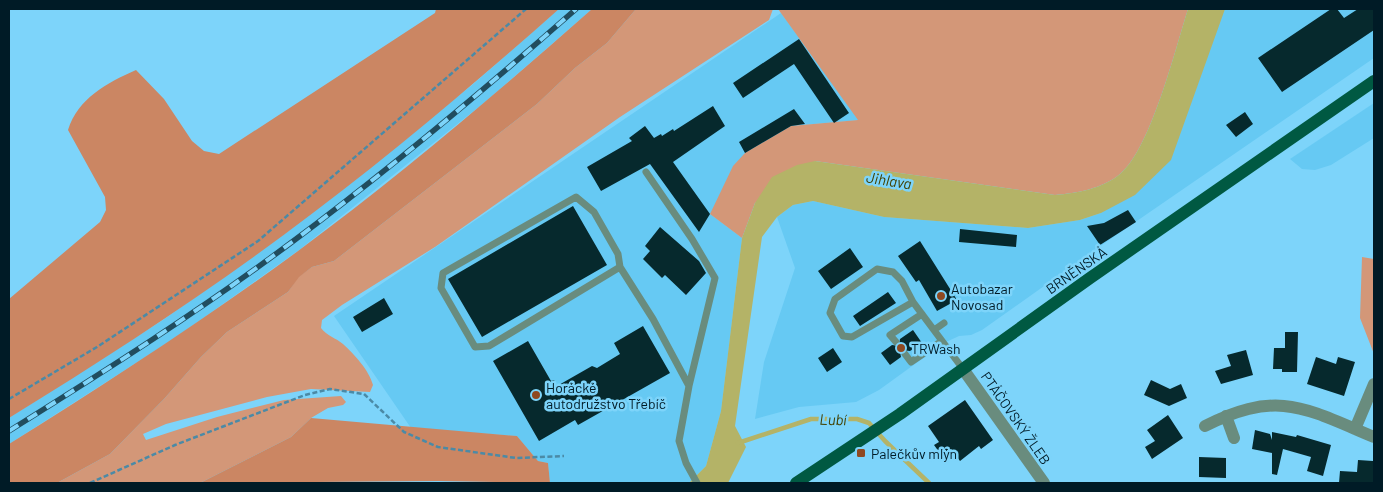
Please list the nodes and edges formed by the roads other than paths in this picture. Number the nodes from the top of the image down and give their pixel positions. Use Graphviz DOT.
graph roads {
  1 [pos="1374,81"];
  2 [pos="646,172"];
  3 [pos="620,267"];
  4 [pos="913,302"];
  5 [pos="922,314"];
  6 [pos="944,323"];
  7 [pos="934,330"];
  8 [pos="942,341"];
  9 [pos="896,342"];
  10 [pos="905,354"];
  11 [pos="963,369"];
  12 [pos="1374,384"];
  13 [pos="689,386"];
  14 [pos="1226,416"];
  15 [pos="1205,426"];
  16 [pos="1355,429"];
  17 [pos="1374,437"];
  18 [pos="1234,438"];
  19 [pos="697,483"];
  20 [pos="796,483"];
  21 [pos="1044,483"];
  1 -- 11 [label="main road, BRNĚNSKÁ"];
  2 -- 13 [label="lane"];
  3 -- 3 [label="lane"];
  3 -- 13 [label="lane"];
  4 -- 4 [label="lane"];
  4 -- 5 [label="lane"];
  5 -- 7 [label="lane"];
  5 -- 9 [label="lane"];
  6 -- 7 [label="lane"];
  7 -- 8 [label="lane"];
  8 -- 10 [label="lane"];
  8 -- 11 [label="lane"];
  11 -- 20 [label="main road, BRNĚNSKÁ"];
  11 -- 21 [label="street, PTÁČOVSKÝ ŽLEB"];
  12 -- 16 [label="street"];
  13 -- 19 [label="lane"];
  14 -- 15 [label="street"];
  14 -- 16 [label="street"];
  14 -- 18 [label="street"];
  16 -- 17 [label="street"];
}
